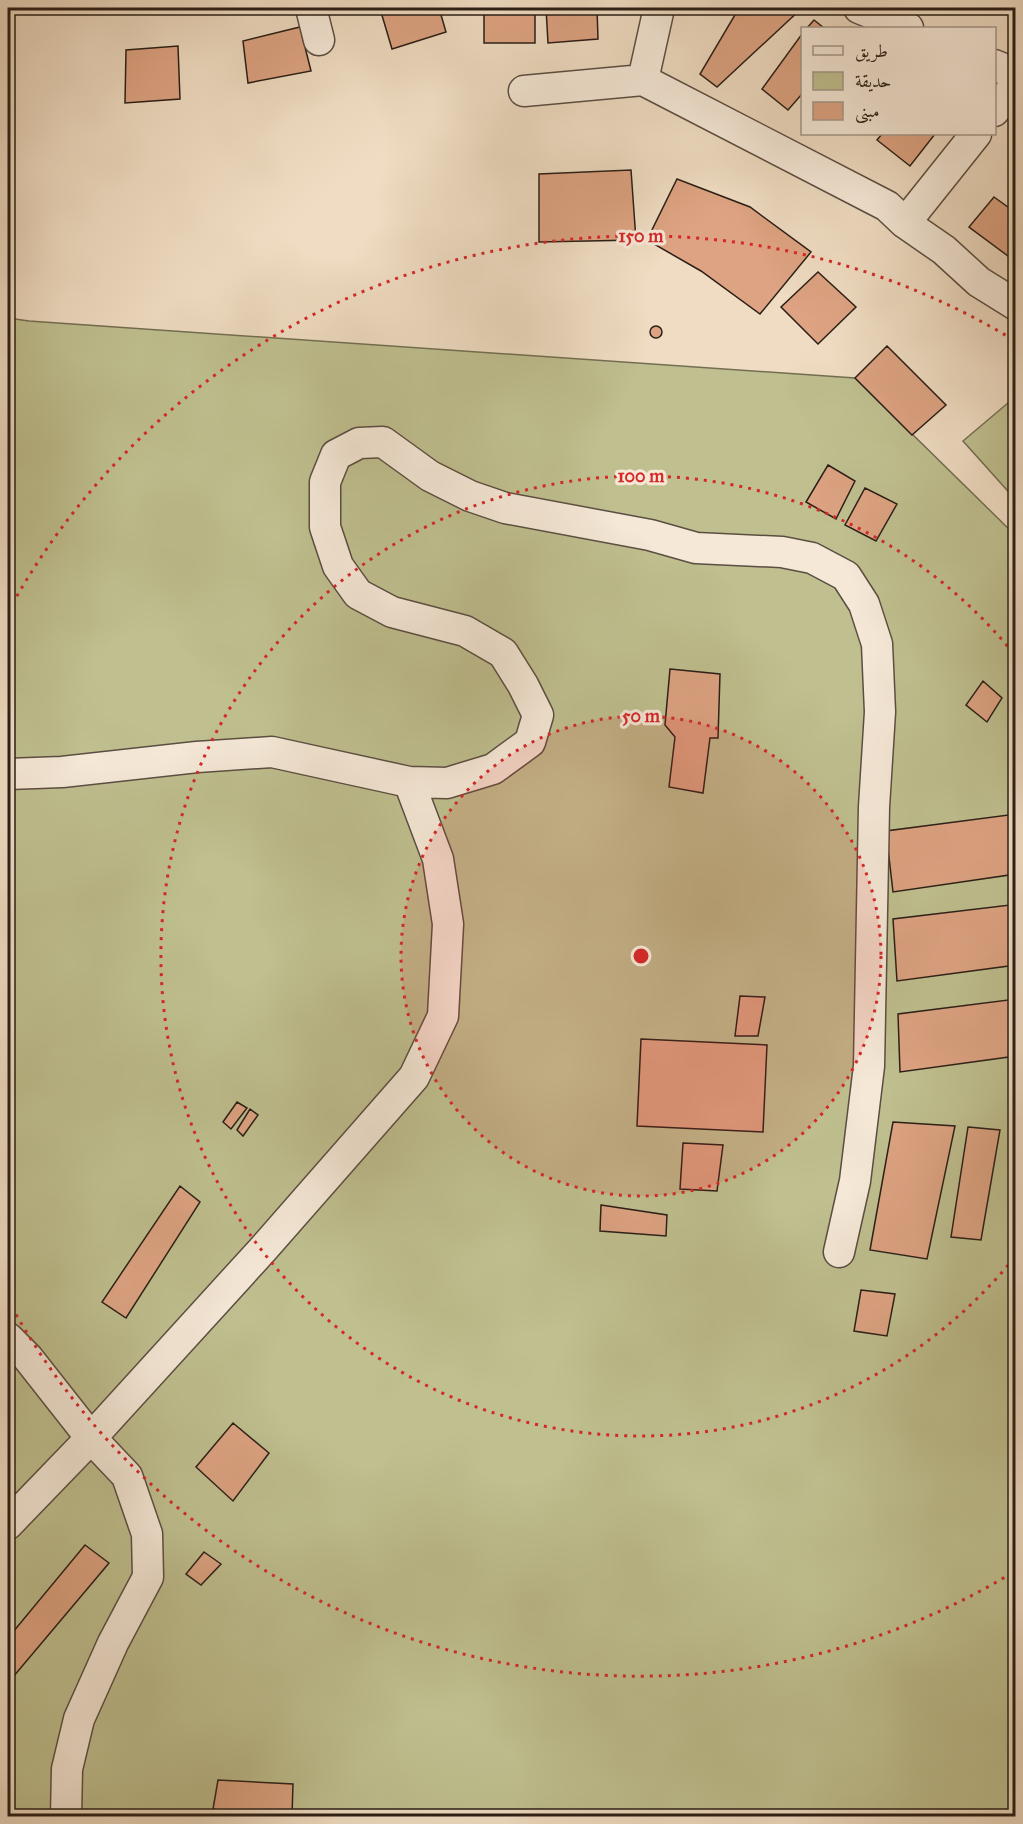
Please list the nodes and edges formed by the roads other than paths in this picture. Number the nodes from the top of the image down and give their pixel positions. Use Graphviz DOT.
graph roads {
  1 [pos="311,8"];
  2 [pos="659,8"];
  3 [pos="859,8"];
  4 [pos="906,27"];
  5 [pos="319,40"];
  6 [pos="996,66"];
  7 [pos="1016,74"];
  8 [pos="643,81"];
  9 [pos="1016,85"];
  10 [pos="524,91"];
  11 [pos="996,109"];
  12 [pos="975,135"];
  13 [pos="905,223"];
  14 [pos="1016,305"];
  15 [pos="8,774"];
  16 [pos="410,782"];
  17 [pos="839,1252"];
  18 [pos="8,1338"];
  19 [pos="91,1438"];
  20 [pos="8,1524"];
  21 [pos="66,1816"];
  1 -- 5 [label="street"];
  2 -- 8 [label="street"];
  3 -- 4 [label="street"];
  6 -- 7 [label="street"];
  8 -- 10 [label="street"];
  8 -- 13 [label="street"];
  9 -- 11 [label="street"];
  12 -- 13 [label="street"];
  13 -- 14 [label="street"];
  15 -- 16 [label="street"];
  16 -- 17 [label="street"];
  16 -- 19 [label="street"];
  18 -- 19 [label="street"];
  19 -- 20 [label="street"];
  19 -- 21 [label="street"];
}
